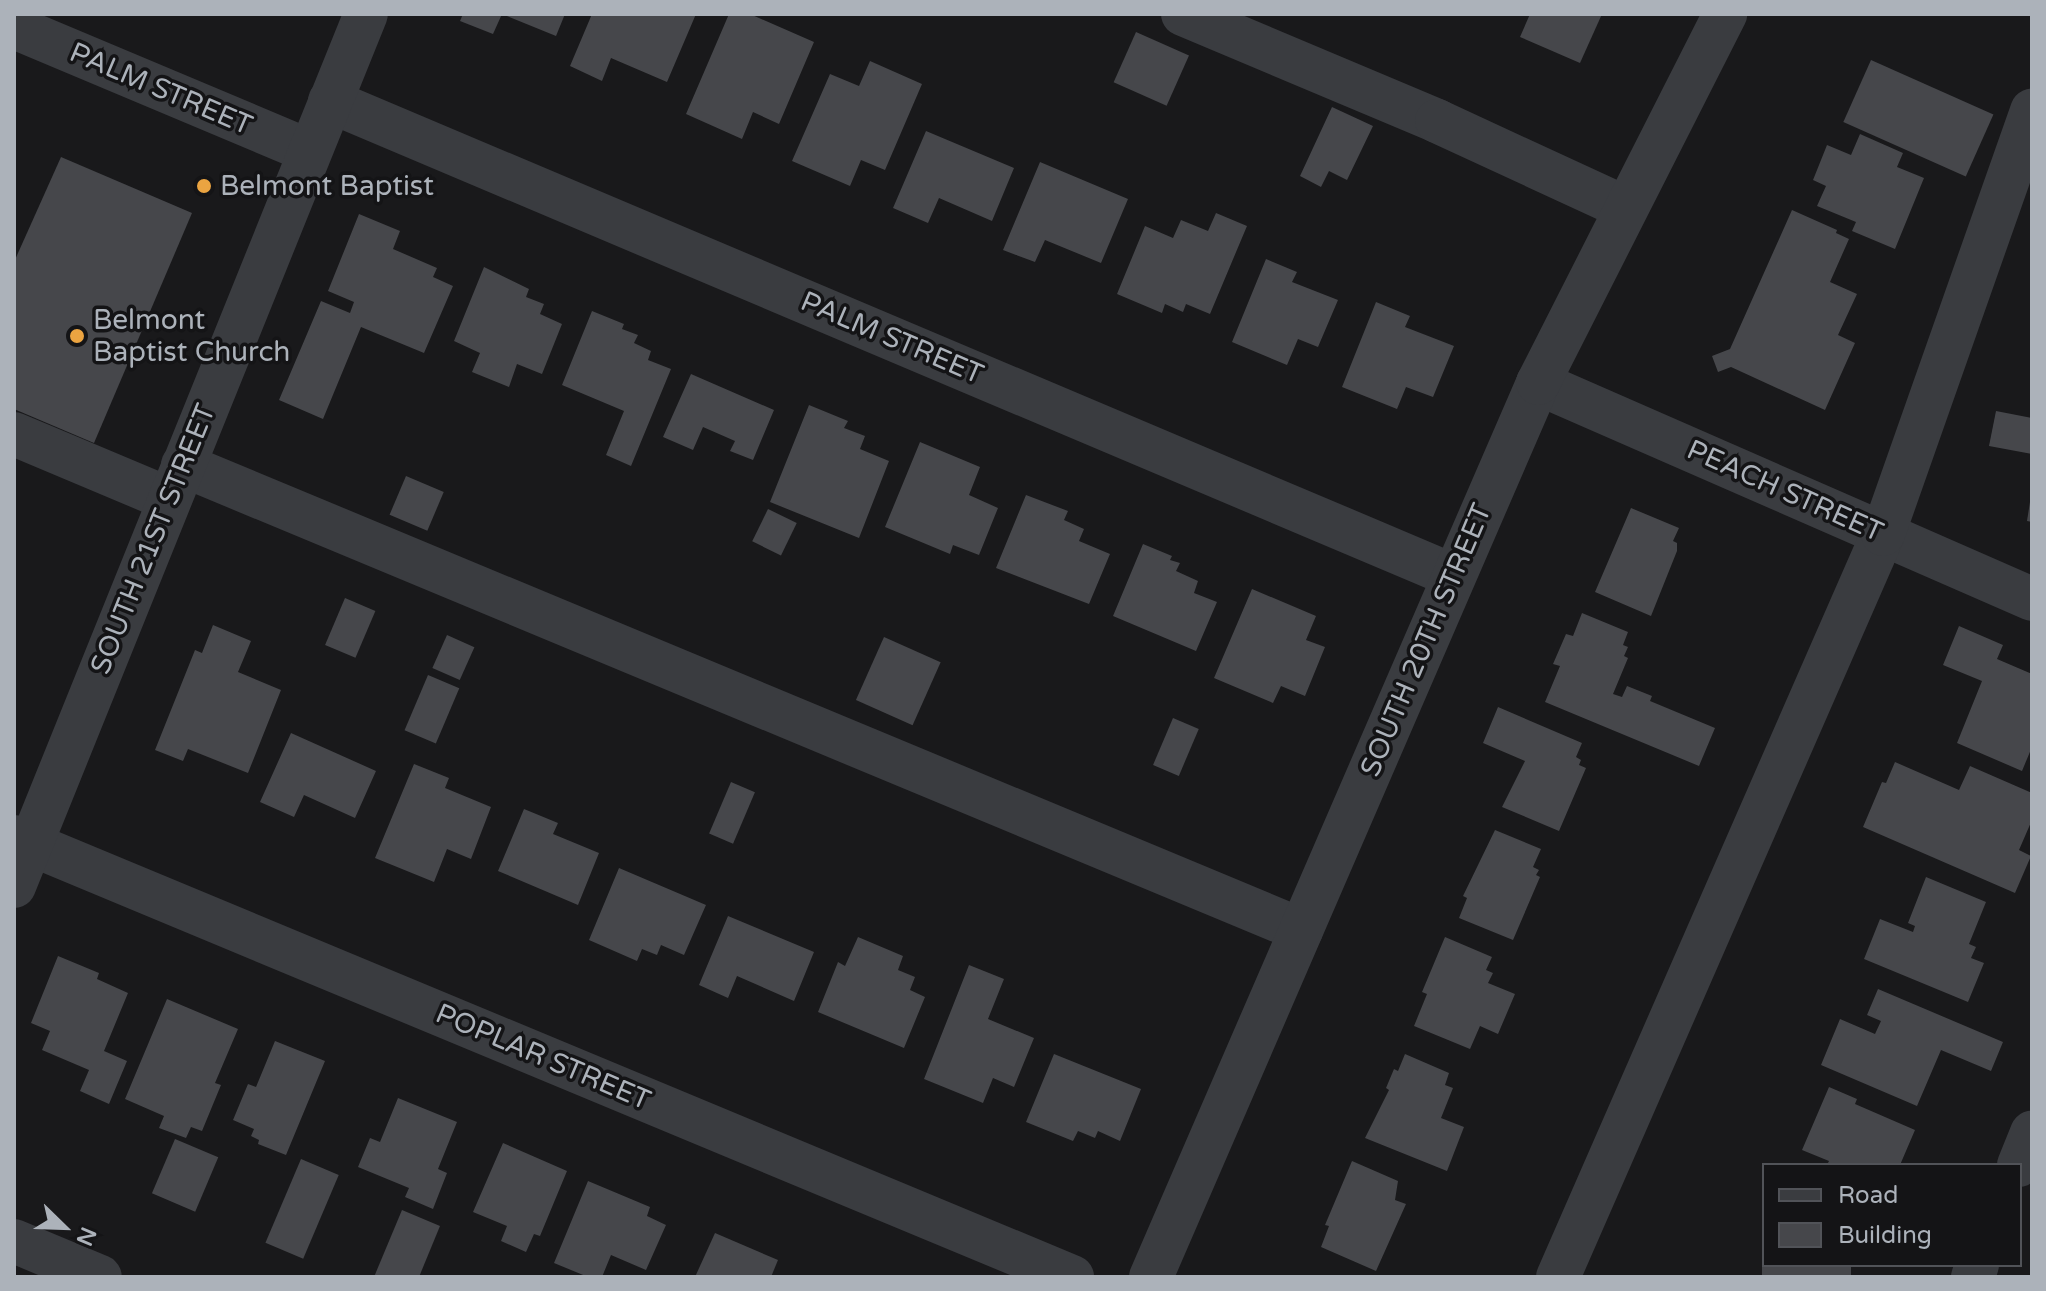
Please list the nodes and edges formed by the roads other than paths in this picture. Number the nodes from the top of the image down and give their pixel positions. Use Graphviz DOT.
graph roads {
  1 [pos="366,14"];
  2 [pos="1183,14"];
  3 [pos="1725,14"];
  4 [pos="14,27"];
  5 [pos="330,101"];
  6 [pos="2032,110"];
  7 [pos="309,151"];
  8 [pos="1625,208"];
  9 [pos="1538,383"];
  10 [pos="14,434"];
  11 [pos="176,482"];
  12 [pos="1883,534"];
  13 [pos="1454,576"];
  14 [pos="2032,599"];
  15 [pos="23,841"];
  16 [pos="14,886"];
  17 [pos="1301,930"];
  18 [pos="2032,1133"];
  19 [pos="2020,1163"];
  20 [pos="14,1241"];
  21 [pos="100,1277"];
  22 [pos="1072,1277"];
  23 [pos="1151,1277"];
  24 [pos="1558,1277"];
  1 -- 5 [label="street, SOUTH 21ST STREET"];
  2 -- 8 [label="street"];
  3 -- 8 [label="street, SOUTH 20TH STREET"];
  4 -- 7 [label="street, PALM STREET"];
  5 -- 7 [label="street, SOUTH 21ST STREET"];
  5 -- 13 [label="street, PALM STREET"];
  6 -- 12 [label="street"];
  7 -- 11 [label="street, SOUTH 21ST STREET"];
  8 -- 9 [label="street, SOUTH 20TH STREET"];
  9 -- 12 [label="street, PEACH STREET"];
  9 -- 13 [label="street, SOUTH 20TH STREET"];
  10 -- 11 [label="street"];
  11 -- 15 [label="street, SOUTH 21ST STREET"];
  11 -- 17 [label="street"];
  12 -- 14 [label="street, PEACH STREET"];
  12 -- 24 [label="street"];
  13 -- 17 [label="street, SOUTH 20TH STREET"];
  15 -- 16 [label="street, SOUTH 21ST STREET"];
  15 -- 22 [label="street, POPLAR STREET"];
  17 -- 23 [label="street, SOUTH 20TH STREET"];
  18 -- 19 [label="street"];
  20 -- 21 [label="street"];
}
